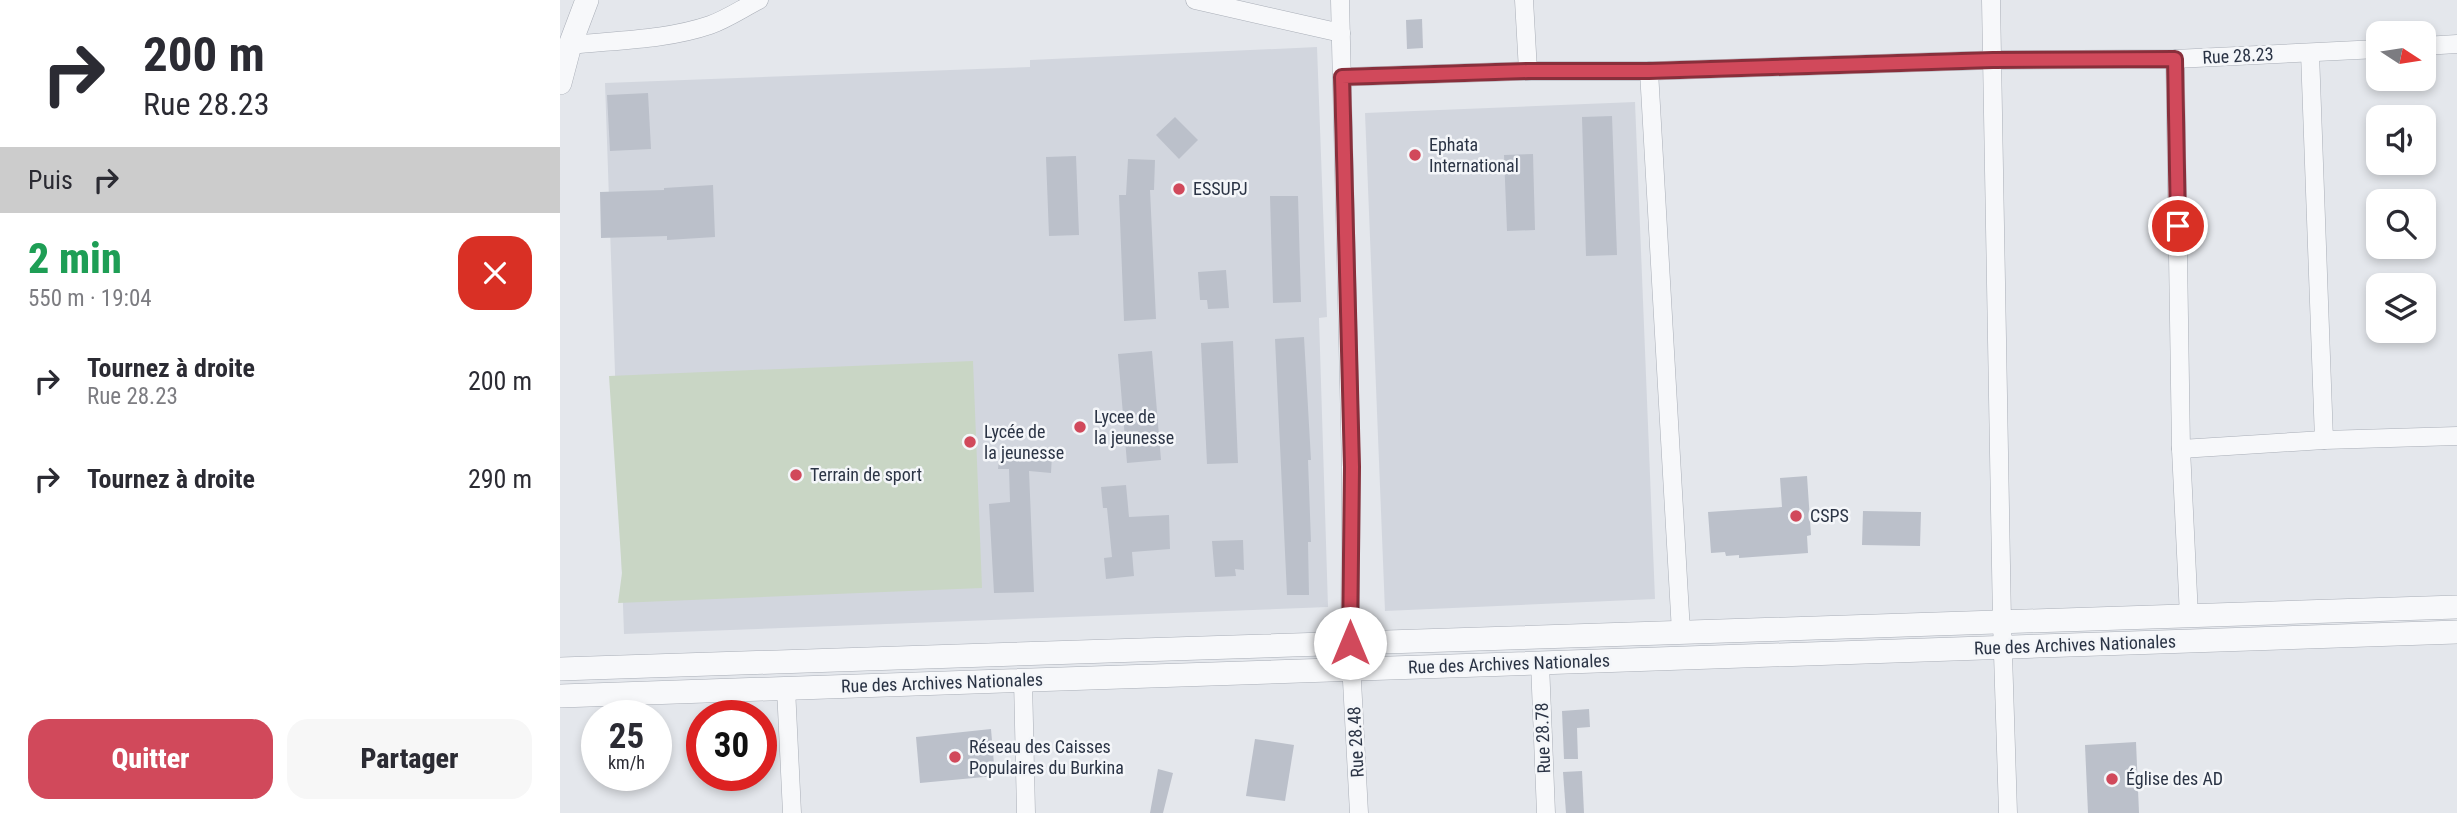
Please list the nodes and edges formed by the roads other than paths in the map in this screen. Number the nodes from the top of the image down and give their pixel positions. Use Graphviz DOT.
graph roads {
  1 [pos="587,0"];
  2 [pos="759,0"];
  3 [pos="1195,0"];
  4 [pos="1340,0"];
  5 [pos="1524,0"];
  6 [pos="1991,0"];
  7 [pos="1341,33"];
  8 [pos="570,44"];
  9 [pos="2457,44"];
  10 [pos="2436,45"];
  11 [pos="2366,50"];
  12 [pos="2310,53"];
  13 [pos="2175,59"];
  14 [pos="1993,60"];
  15 [pos="1528,71"];
  16 [pos="1649,71"];
  17 [pos="1342,77"];
  18 [pos="560,83"];
  19 [pos="2457,436"];
  20 [pos="2324,440"];
  21 [pos="2181,449"];
  22 [pos="2457,607"];
  23 [pos="2189,616"];
  24 [pos="2002,622"];
  25 [pos="1681,632"];
  26 [pos="2457,632"];
  27 [pos="1350,643"];
  28 [pos="2003,647"];
  29 [pos="1540,663"];
  30 [pos="560,668"];
  31 [pos="1352,669"];
  32 [pos="1023,680"];
  33 [pos="786,688"];
  34 [pos="560,696"];
  35 [pos="792,813"];
  36 [pos="1026,813"];
  37 [pos="1359,813"];
  38 [pos="1546,813"];
  39 [pos="2008,813"];
  1 -- 8 [label="street"];
  2 -- 8 [label="street"];
  3 -- 7 [label="street"];
  4 -- 7 [label="street, Rue 28.48"];
  5 -- 15 [label="street"];
  6 -- 14 [label="street"];
  7 -- 17 [label="street, Rue 28.48"];
  8 -- 18 [label="street"];
  9 -- 10 [label="street"];
  11 -- 12 [label="street, Rue 28.23"];
  12 -- 13 [label="street, Rue 28.23"];
  12 -- 20 [label="street"];
  13 -- 14 [label="street, Rue 28.23"];
  13 -- 21 [label="street"];
  14 -- 16 [label="street, Rue 28.23"];
  14 -- 24 [label="street"];
  15 -- 16 [label="street, Rue 28.23"];
  15 -- 17 [label="street, Rue 28.23"];
  16 -- 25 [label="street"];
  17 -- 27 [label="street, Rue 28.48"];
  19 -- 20 [label="street"];
  20 -- 21 [label="street"];
  21 -- 23 [label="street"];
  22 -- 23 [label="street, Rue des Archives Nationales"];
  23 -- 24 [label="street, Rue des Archives Nationales"];
  24 -- 25 [label="street, Rue des Archives Nationales"];
  24 -- 28 [label="street"];
  25 -- 27 [label="street, Rue des Archives Nationales"];
  26 -- 28 [label="street, Rue des Archives Nationales"];
  27 -- 30 [label="street, Rue des Archives Nationales"];
  27 -- 31 [label="street, Rue 28.48"];
  28 -- 29 [label="street, Rue des Archives Nationales"];
  28 -- 39 [label="street"];
  29 -- 31 [label="street, Rue des Archives Nationales"];
  29 -- 38 [label="street, Rue 28.78"];
  31 -- 32 [label="street, Rue des Archives Nationales"];
  31 -- 37 [label="street, Rue 28.48"];
  32 -- 33 [label="street, Rue des Archives Nationales"];
  32 -- 36 [label="street"];
  33 -- 34 [label="street, Rue des Archives Nationales"];
  33 -- 35 [label="street"];
}
